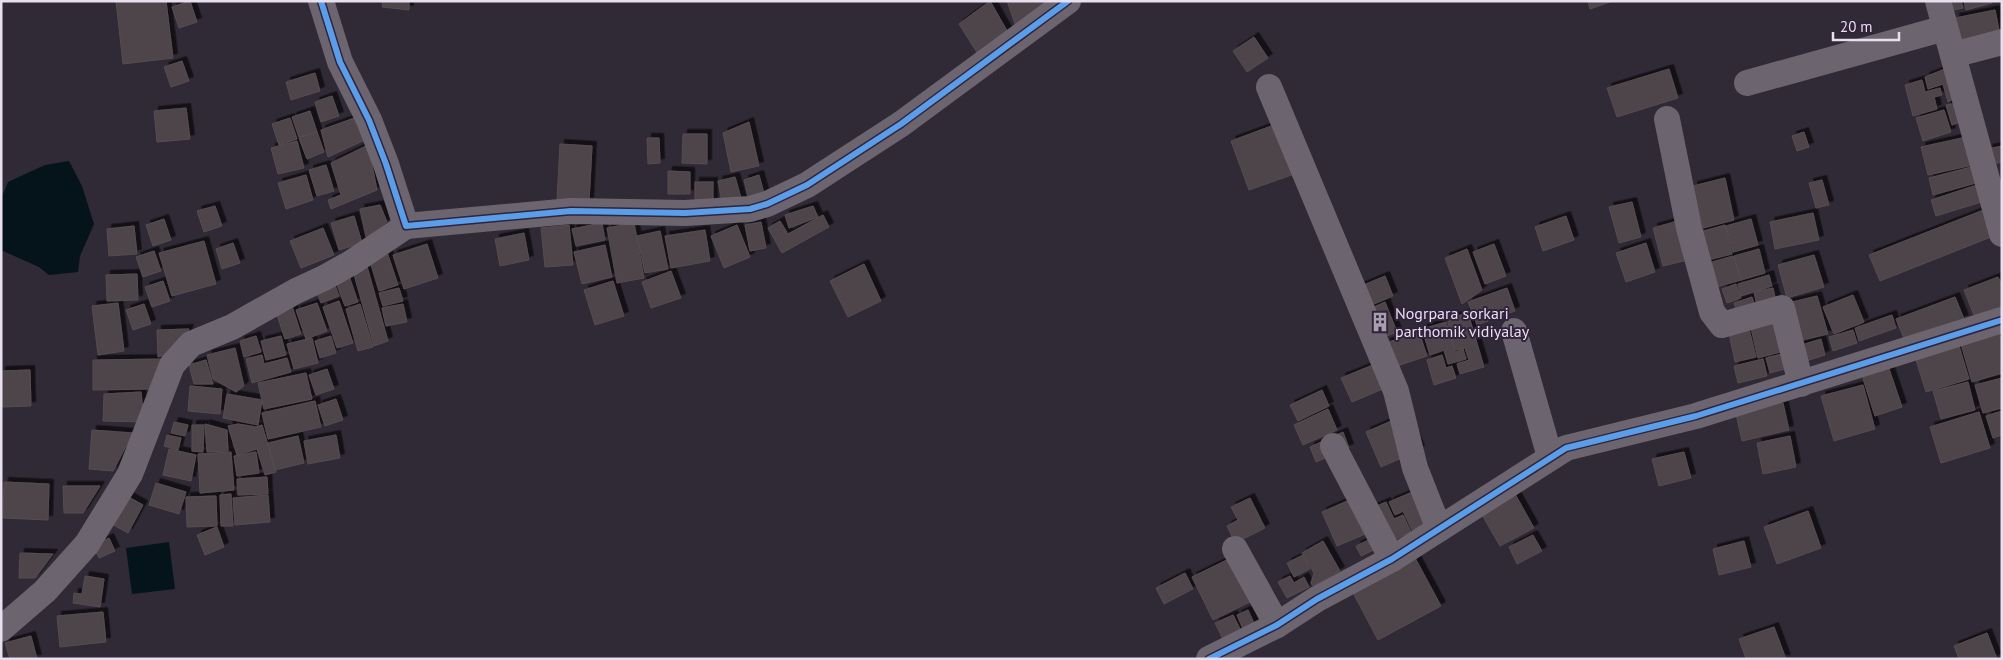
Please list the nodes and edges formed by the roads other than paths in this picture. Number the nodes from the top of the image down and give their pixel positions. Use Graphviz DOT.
graph roads {
  1 [pos="321,1"];
  2 [pos="1068,1"];
  3 [pos="1938,1"];
  4 [pos="1945,28"];
  5 [pos="2002,42"];
  6 [pos="1953,55"];
  7 [pos="1747,83"];
  8 [pos="1269,87"];
  9 [pos="1667,119"];
  10 [pos="406,226"];
  11 [pos="2002,234"];
  12 [pos="2002,320"];
  13 [pos="1514,331"];
  14 [pos="1801,384"];
  15 [pos="1333,446"];
  16 [pos="1550,457"];
  17 [pos="1439,529"];
  18 [pos="1235,549"];
  19 [pos="1392,559"];
  20 [pos="1277,625"];
  21 [pos="1,629"];
  22 [pos="1209,659"];
  1 -- 10 [label="street"];
  2 -- 10 [label="street"];
  3 -- 4 [label="street"];
  4 -- 6 [label="street"];
  4 -- 7 [label="street"];
  5 -- 6 [label="street"];
  6 -- 11 [label="street"];
  8 -- 17 [label="street"];
  9 -- 14 [label="street"];
  10 -- 21 [label="street"];
  12 -- 14 [label="street"];
  13 -- 16 [label="street"];
  14 -- 16 [label="street"];
  15 -- 19 [label="street"];
  16 -- 17 [label="street"];
  17 -- 19 [label="street"];
  18 -- 20 [label="street"];
  19 -- 20 [label="street"];
  20 -- 22 [label="street"];
}
